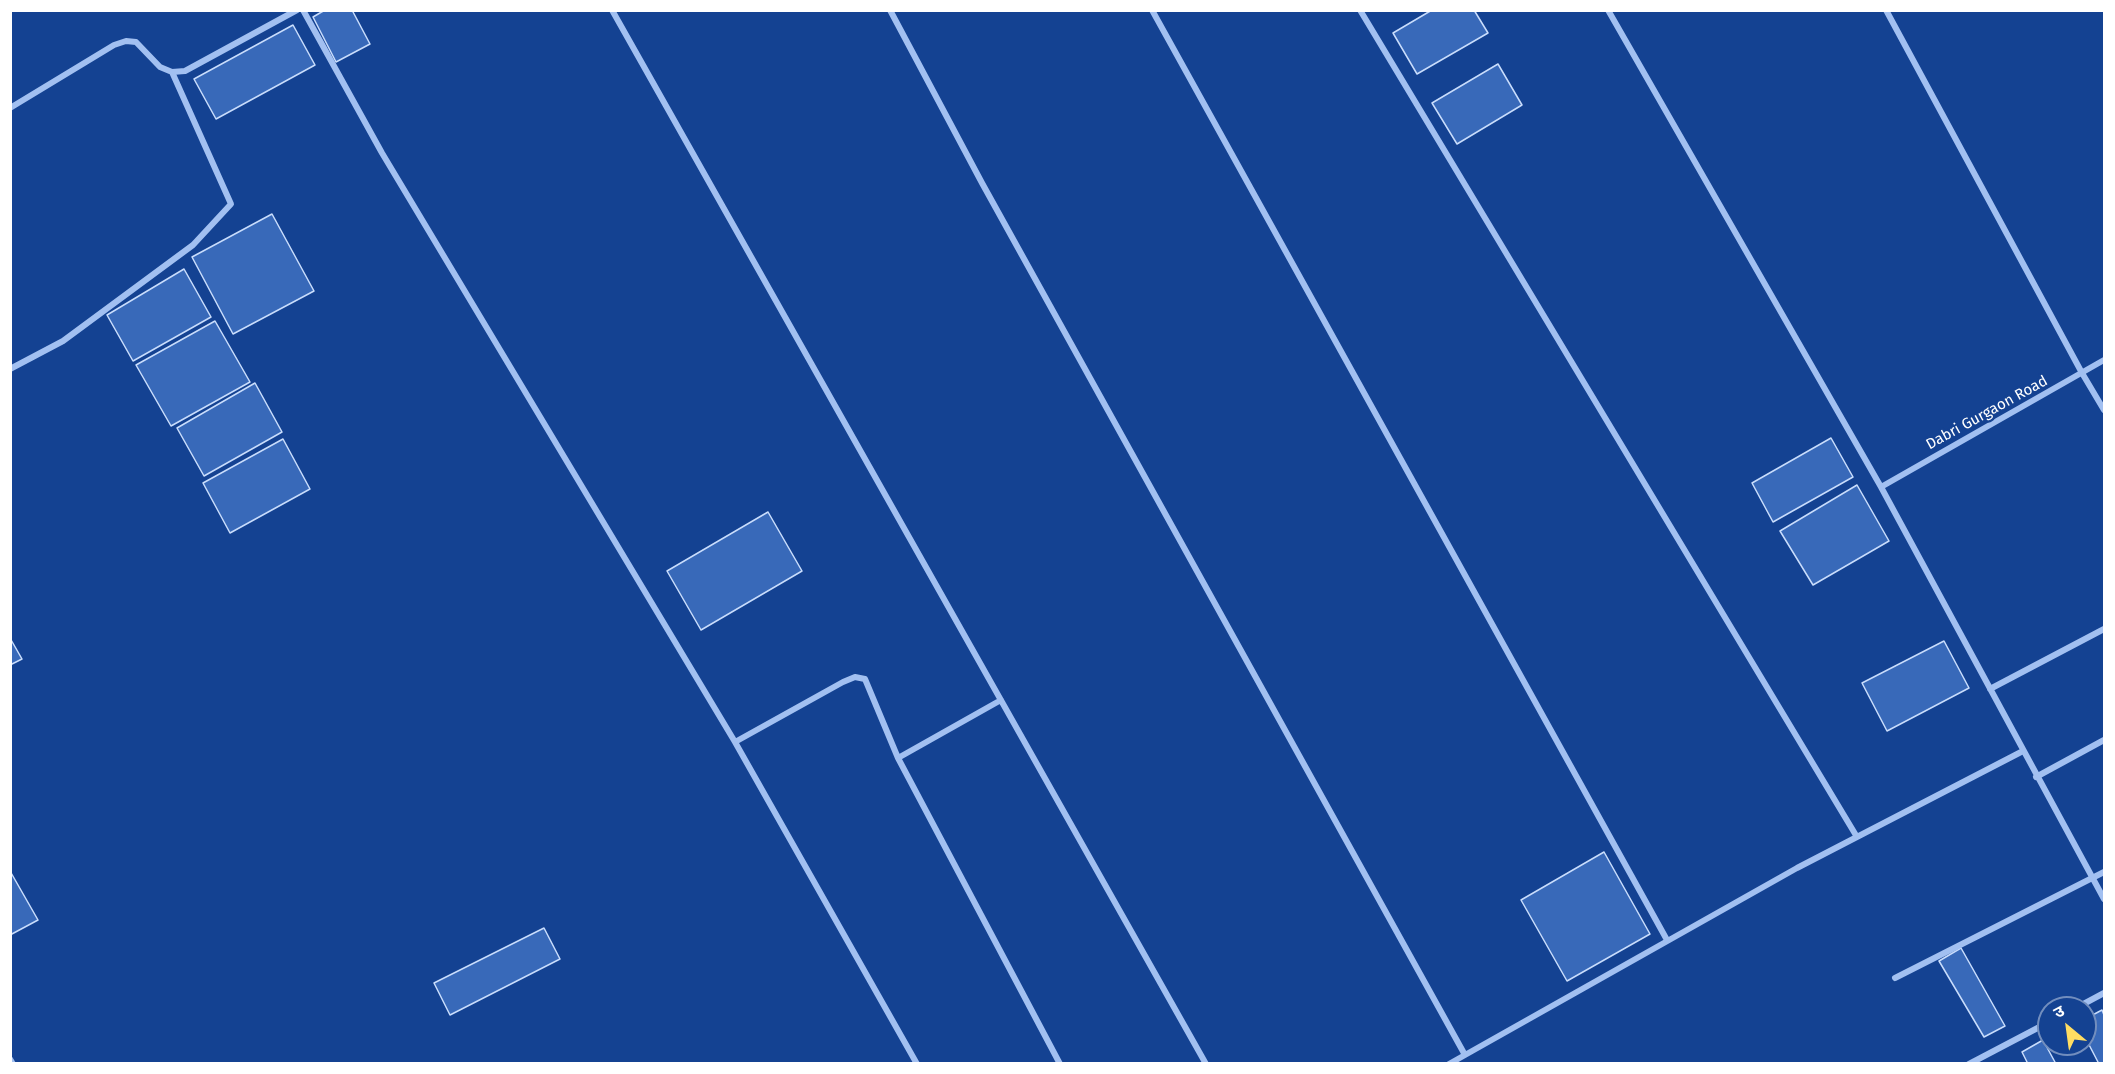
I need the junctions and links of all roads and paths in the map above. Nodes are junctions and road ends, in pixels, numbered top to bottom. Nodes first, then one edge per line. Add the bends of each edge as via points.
1 (297, 10) edge
2 (303, 10) edge
3 (612, 10) edge
4 (890, 10) edge
5 (1152, 10) edge
6 (1360, 10) edge
7 (1608, 10) edge
8 (1886, 10) edge
9 (172, 72) junction
10 (10, 108) edge
11 (2104, 360) edge
12 (10, 369) edge
13 (2082, 373) junction
14 (2104, 410) edge
15 (1881, 487) junction
16 (2104, 629) edge
17 (1990, 689) junction
18 (1001, 700) junction
19 (2104, 740) edge
20 (735, 742) junction
21 (2024, 751) junction
22 (898, 758) junction
23 (2036, 777) junction
24 (1857, 837) junction
25 (2104, 872) edge
26 (2092, 878) junction
27 (2104, 899) edge
28 (1667, 940) junction
29 (1895, 978) dead end
30 (2037, 1028) edge
31 (1465, 1055) junction
32 (10, 1059) edge
33 (13, 1064) edge
34 (917, 1064) edge
35 (1060, 1064) edge
36 (1206, 1064) edge
37 (1449, 1064) edge
38 (1969, 1064) edge

1 - 9 street via 185,71
2 - 20 street via 382,153
3 - 18 street
4 - 31 street
5 - 28 street
6 - 24 street
7 - 15 street
8 - 13 street
9 - 10 street via 160,68 136,42 126,41
9 - 12 street via 231,204 193,245 63,341
11 - 13 street, Dabri Gurgaon Road
13 - 14 street
13 - 15 street, Dabri Gurgaon Road
15 - 17 street
16 - 17 street
17 - 21 street
18 - 22 street
18 - 36 street
19 - 23 street
20 - 22 street via 855,677 865,679
20 - 34 street
21 - 23 street
21 - 24 street
22 - 35 street
23 - 26 street
24 - 28 street
25 - 26 street
26 - 27 street
26 - 29 street
28 - 31 street
30 - 38 street
31 - 37 street
32 - 33 street

